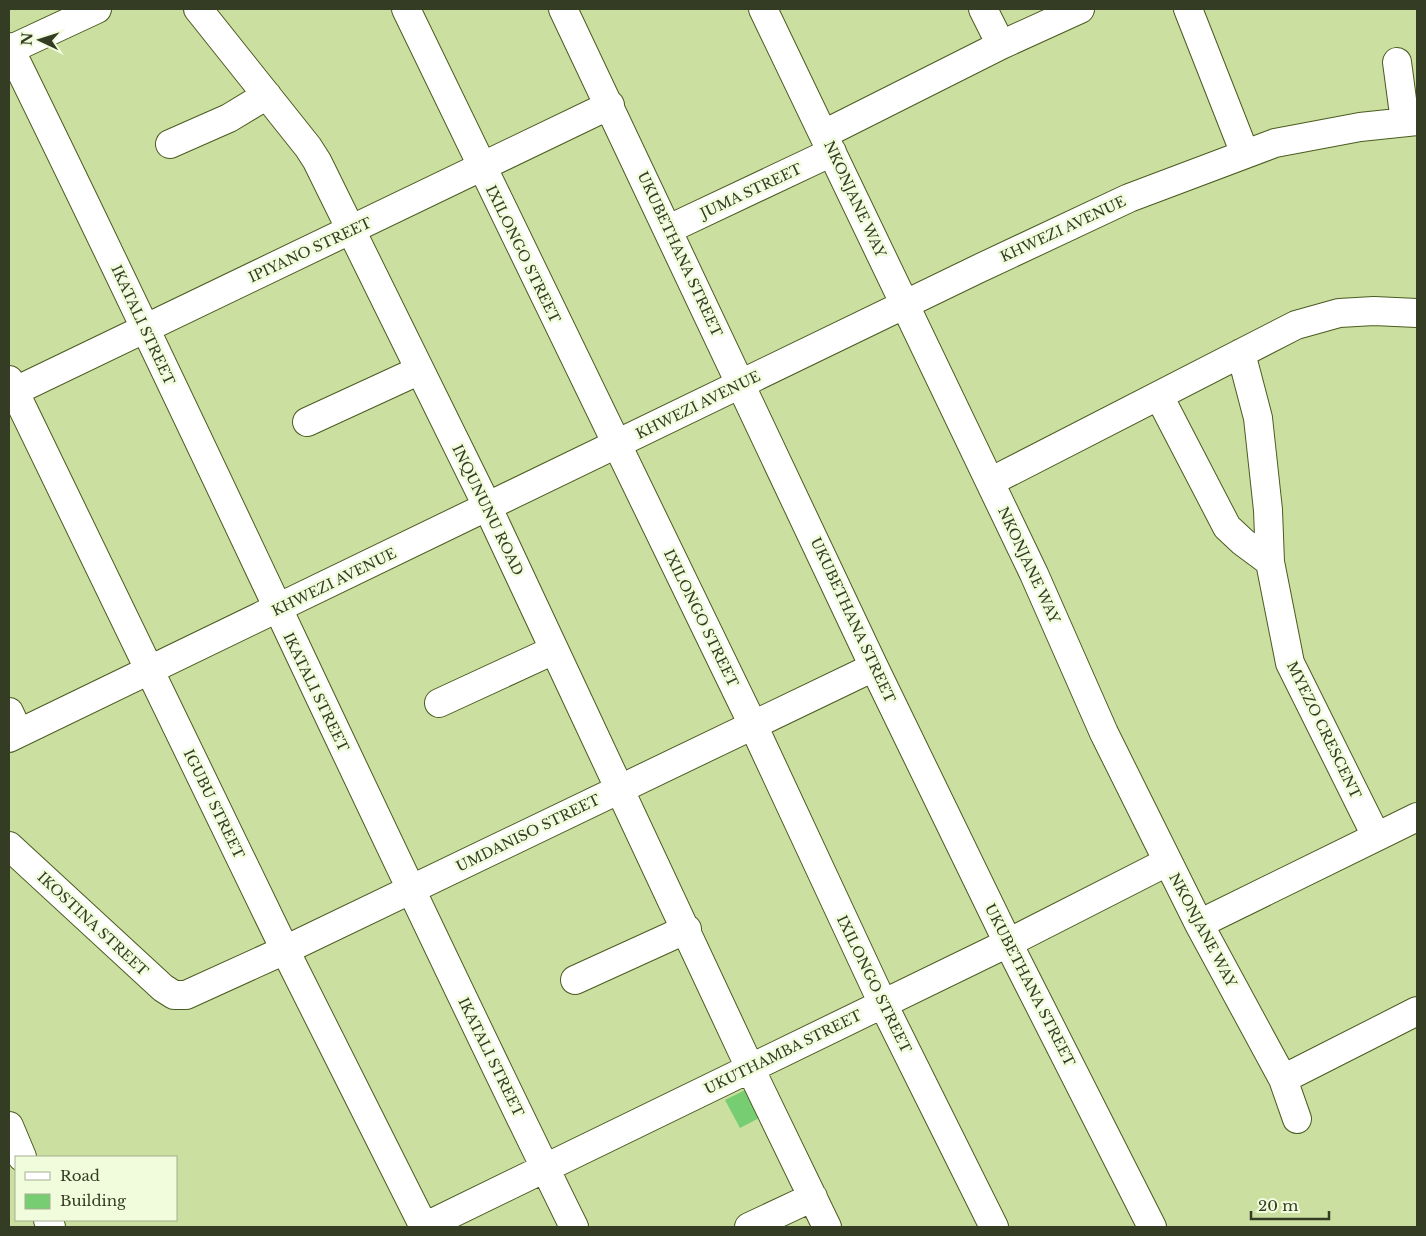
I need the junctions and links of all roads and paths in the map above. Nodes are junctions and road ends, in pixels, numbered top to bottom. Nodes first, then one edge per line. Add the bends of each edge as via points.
1 (96, 9) edge
2 (198, 9) edge
3 (406, 9) edge
4 (563, 9) edge
5 (763, 9) edge
6 (984, 9) edge
7 (1080, 9) edge
8 (1188, 9) edge
9 (1001, 45) junction
10 (9, 49) edge
11 (1396, 62) dead end
12 (266, 95) junction
13 (610, 105) junction
14 (1411, 122) edge
15 (828, 143) junction
16 (170, 144) dead end
17 (1245, 154) junction
18 (482, 167) junction
19 (669, 229) junction
20 (350, 231) junction
21 (905, 305) junction
22 (1417, 313) edge
23 (144, 328) junction
24 (1241, 353) junction
25 (420, 370) junction
26 (742, 385) junction
27 (11, 389) edge
28 (1159, 396) junction
29 (307, 422) dead end
30 (617, 445) junction
31 (990, 482) junction
32 (488, 508) junction
33 (1270, 562) junction
34 (276, 609) junction
35 (554, 650) junction
36 (874, 667) junction
37 (149, 670) junction
38 (439, 703) dead end
39 (753, 725) junction
40 (12, 728) edge
41 (621, 789) junction
42 (1417, 817) edge
43 (1376, 836) junction
44 (9, 846) edge
45 (1167, 862) junction
46 (411, 890) junction
47 (1199, 924) junction
48 (687, 929) junction
49 (1008, 943) junction
50 (285, 950) junction
51 (575, 980) dead end
52 (180, 995) joint
53 (883, 1004) junction
54 (1417, 1011) edge
55 (750, 1068) junction
56 (1283, 1079) junction
57 (1297, 1120) dead end
58 (9, 1126) edge
59 (22, 1156) edge
60 (544, 1168) junction
61 (813, 1197) junction
62 (424, 1227) edge
63 (574, 1227) edge
64 (749, 1227) edge
65 (828, 1227) edge
66 (994, 1227) edge
67 (1152, 1227) edge

1 - 10 street
2 - 12 street, INQUNUNU ROAD
3 - 18 street, IXILONGO STREET
4 - 13 street, UKUBETHANA STREET
5 - 15 street, NKONJANE WAY
6 - 9 street
7 - 9 street, JUMA STREET
8 - 17 street
9 - 15 street, JUMA STREET
10 - 23 street, IKATALI STREET via 92,214
11 - 14 street, KHWEZI AVENUE
12 - 16 street via 229,118
12 - 20 street, INQUNUNU ROAD via 312,154
13 - 18 street, IPIYANO STREET
13 - 19 street, UKUBETHANA STREET
14 - 17 street, KHWEZI AVENUE via 1292,138
15 - 19 street, JUMA STREET
15 - 21 street, NKONJANE WAY
17 - 21 street, KHWEZI AVENUE via 1129,198
18 - 20 street, IPIYANO STREET
18 - 30 street, IXILONGO STREET
19 - 26 street, UKUBETHANA STREET
20 - 23 street, IPIYANO STREET
20 - 25 street, INQUNUNU ROAD
21 - 26 street, KHWEZI AVENUE
21 - 31 street, NKONJANE WAY
22 - 24 street via 1339,313 1296,325
23 - 27 street, IPIYANO STREET
23 - 34 street, IKATALI STREET
24 - 28 street
24 - 33 street, MYEZO CRESCENT via 1258,418
25 - 29 street
25 - 32 street, INQUNUNU ROAD
26 - 30 street, KHWEZI AVENUE
26 - 36 street, UKUBETHANA STREET
27 - 37 street, IGUBU STREET
28 - 31 street
28 - 33 street via 1227,527
30 - 32 street, KHWEZI AVENUE
30 - 39 street, IXILONGO STREET
31 - 45 street, NKONJANE WAY via 1104,733
32 - 34 street, KHWEZI AVENUE
32 - 35 street, INQUNUNU ROAD
33 - 43 street, MYEZO CRESCENT via 1290,663
34 - 37 street, KHWEZI AVENUE
34 - 46 street, IKATALI STREET
35 - 38 street
35 - 41 street, INQUNUNU ROAD
36 - 39 street, UMDANISO STREET
36 - 49 street, UKUBETHANA STREET
37 - 40 street, KHWEZI AVENUE
37 - 50 street, IGUBU STREET
39 - 41 street, UMDANISO STREET
39 - 53 street, IXILONGO STREET
41 - 46 street, UMDANISO STREET
41 - 48 street, INQUNUNU ROAD
42 - 43 street
43 - 47 street
44 - 52 street, IKOSTINA STREET via 163,988
45 - 47 street, NKONJANE WAY
45 - 49 street, UKUTHAMBA STREET
46 - 50 street, UMDANISO STREET
46 - 60 street, IKATALI STREET
47 - 56 street, NKONJANE WAY
48 - 51 street
48 - 55 street, INQUNUNU ROAD
49 - 53 street, UKUTHAMBA STREET
49 - 67 street, UKUBETHANA STREET
50 - 52 street, UMDANISO STREET via 190,994
50 - 62 street, IGUBU STREET
53 - 55 street, UKUTHAMBA STREET
53 - 66 street, IXILONGO STREET
54 - 56 street
55 - 60 street, UKUTHAMBA STREET
55 - 61 street, INQUNUNU ROAD
56 - 57 street, NKONJANE WAY
58 - 59 street
60 - 62 street, UKUTHAMBA STREET
60 - 63 street, IKATALI STREET
61 - 64 street
61 - 65 street, INQUNUNU ROAD

